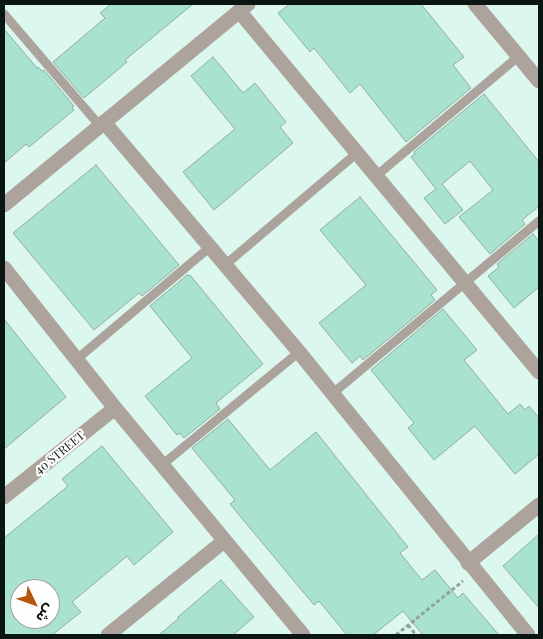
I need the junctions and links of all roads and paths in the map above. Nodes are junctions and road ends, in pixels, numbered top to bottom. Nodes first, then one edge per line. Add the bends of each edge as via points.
1 (475, 4) edge
2 (244, 8) edge
3 (4, 14) edge
4 (519, 56) junction
5 (539, 81) edge
6 (102, 124) junction
7 (357, 153) junction
8 (376, 176) junction
9 (4, 205) edge
10 (539, 221) edge
11 (210, 248) junction
12 (225, 265) junction
13 (4, 268) edge
14 (465, 283) junction
15 (298, 352) junction
16 (77, 359) junction
17 (539, 372) edge
18 (332, 394) junction
19 (115, 408) junction
20 (162, 465) junction
21 (4, 498) edge
22 (539, 505) edge
23 (224, 541) junction
24 (472, 567) junction
25 (408, 625) junction
26 (108, 635) edge
27 (303, 635) edge
28 (396, 635) edge
29 (416, 635) edge
30 (528, 635) edge

1 - 4 street
2 - 6 street
2 - 7 street
3 - 6 lane
4 - 5 street
4 - 8 lane
6 - 9 street
6 - 11 street
7 - 8 street
7 - 12 lane
8 - 14 street
10 - 14 lane
11 - 12 street
11 - 16 lane
12 - 15 street
13 - 16 street
14 - 17 street
14 - 18 lane
15 - 18 street
15 - 20 lane
16 - 19 street
18 - 24 street
19 - 20 street
19 - 21 street, 40 STREET
20 - 23 street
22 - 24 street
23 - 26 street
23 - 27 street
24 - 25 path
24 - 30 street
25 - 28 path
25 - 29 path

